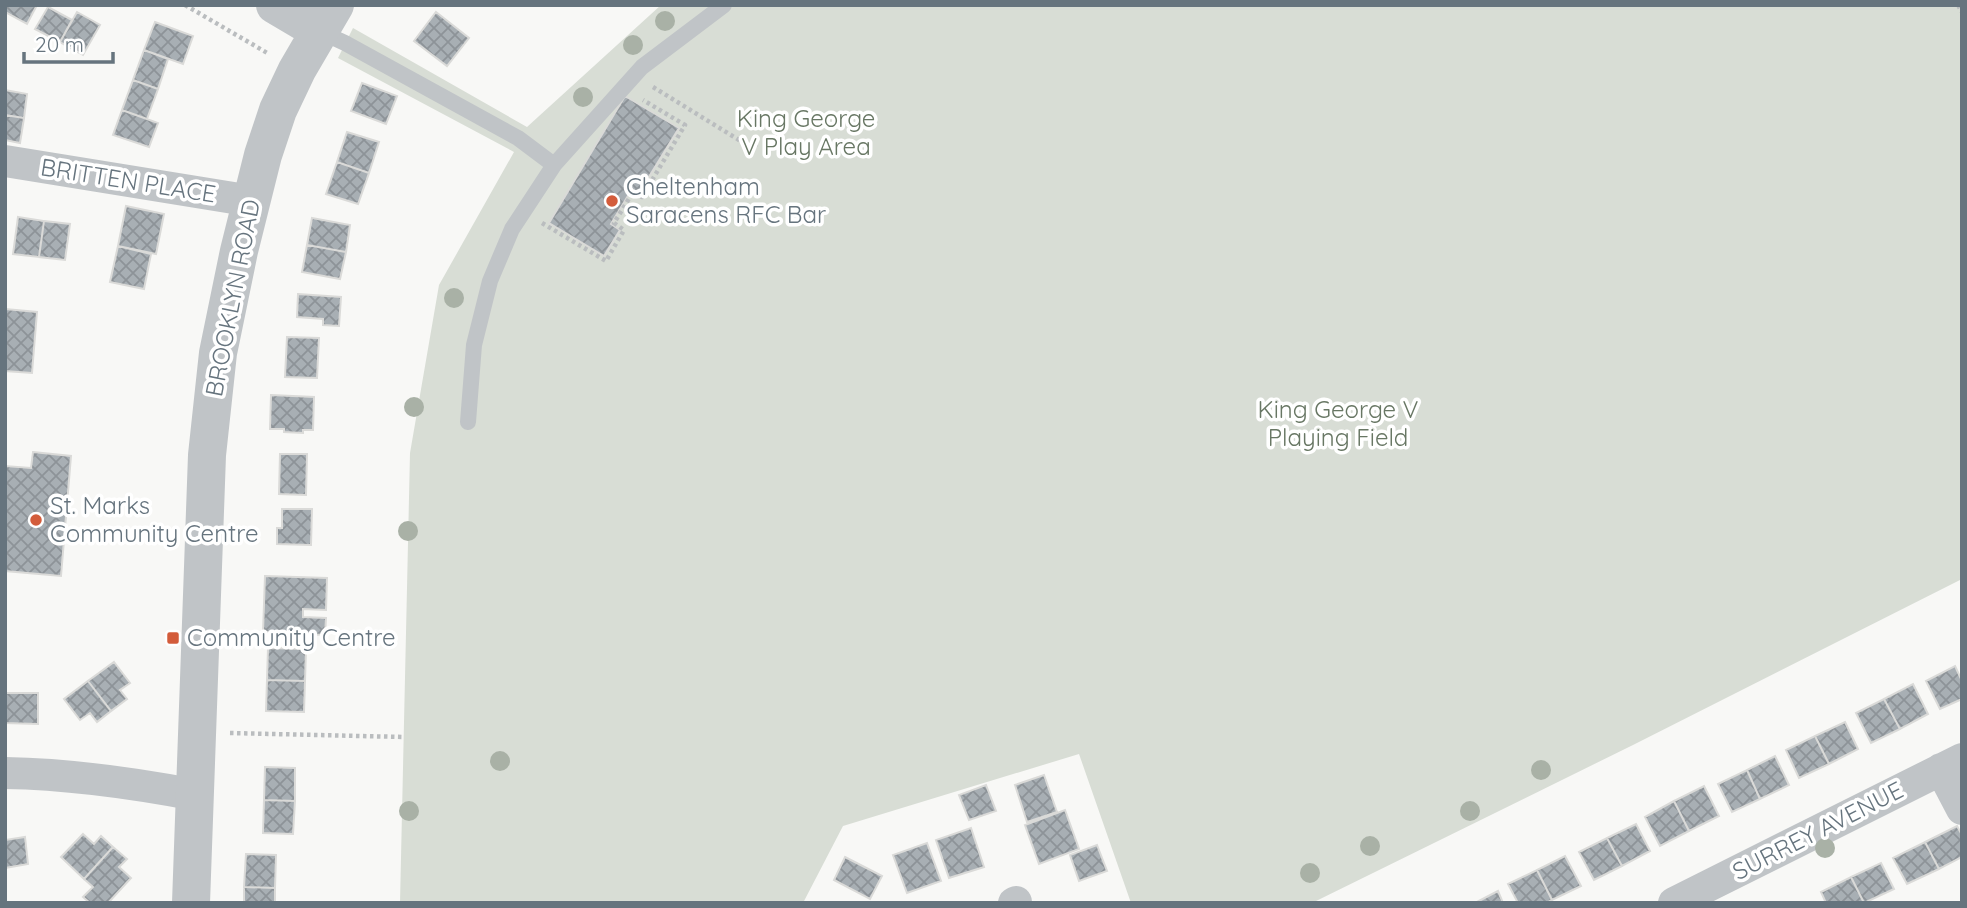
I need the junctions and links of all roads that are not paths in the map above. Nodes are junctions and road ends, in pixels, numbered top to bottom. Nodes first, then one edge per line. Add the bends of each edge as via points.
1 (275, 5) edge
2 (724, 5) edge
3 (327, 18) edge
4 (5, 162) edge
5 (554, 165) junction
6 (252, 201) junction
7 (468, 422) dead end
8 (1952, 764) edge
9 (5, 773) edge
10 (196, 795) junction
11 (1962, 809) edge
12 (191, 903) edge
13 (1674, 903) edge

1 - 3 street
2 - 5 lane via 642,67
3 - 5 lane via 345,43 518,138
3 - 6 street, BROOKLYN ROAD via 278,110
4 - 6 street, BRITTEN PLACE
5 - 7 lane via 512,229 489,281 474,345
6 - 10 street, BROOKLYN ROAD via 228,301 207,455
8 - 11 street
8 - 13 street, SURREY AVENUE
9 - 10 street via 80,777
10 - 12 street, BROOKLYN ROAD

